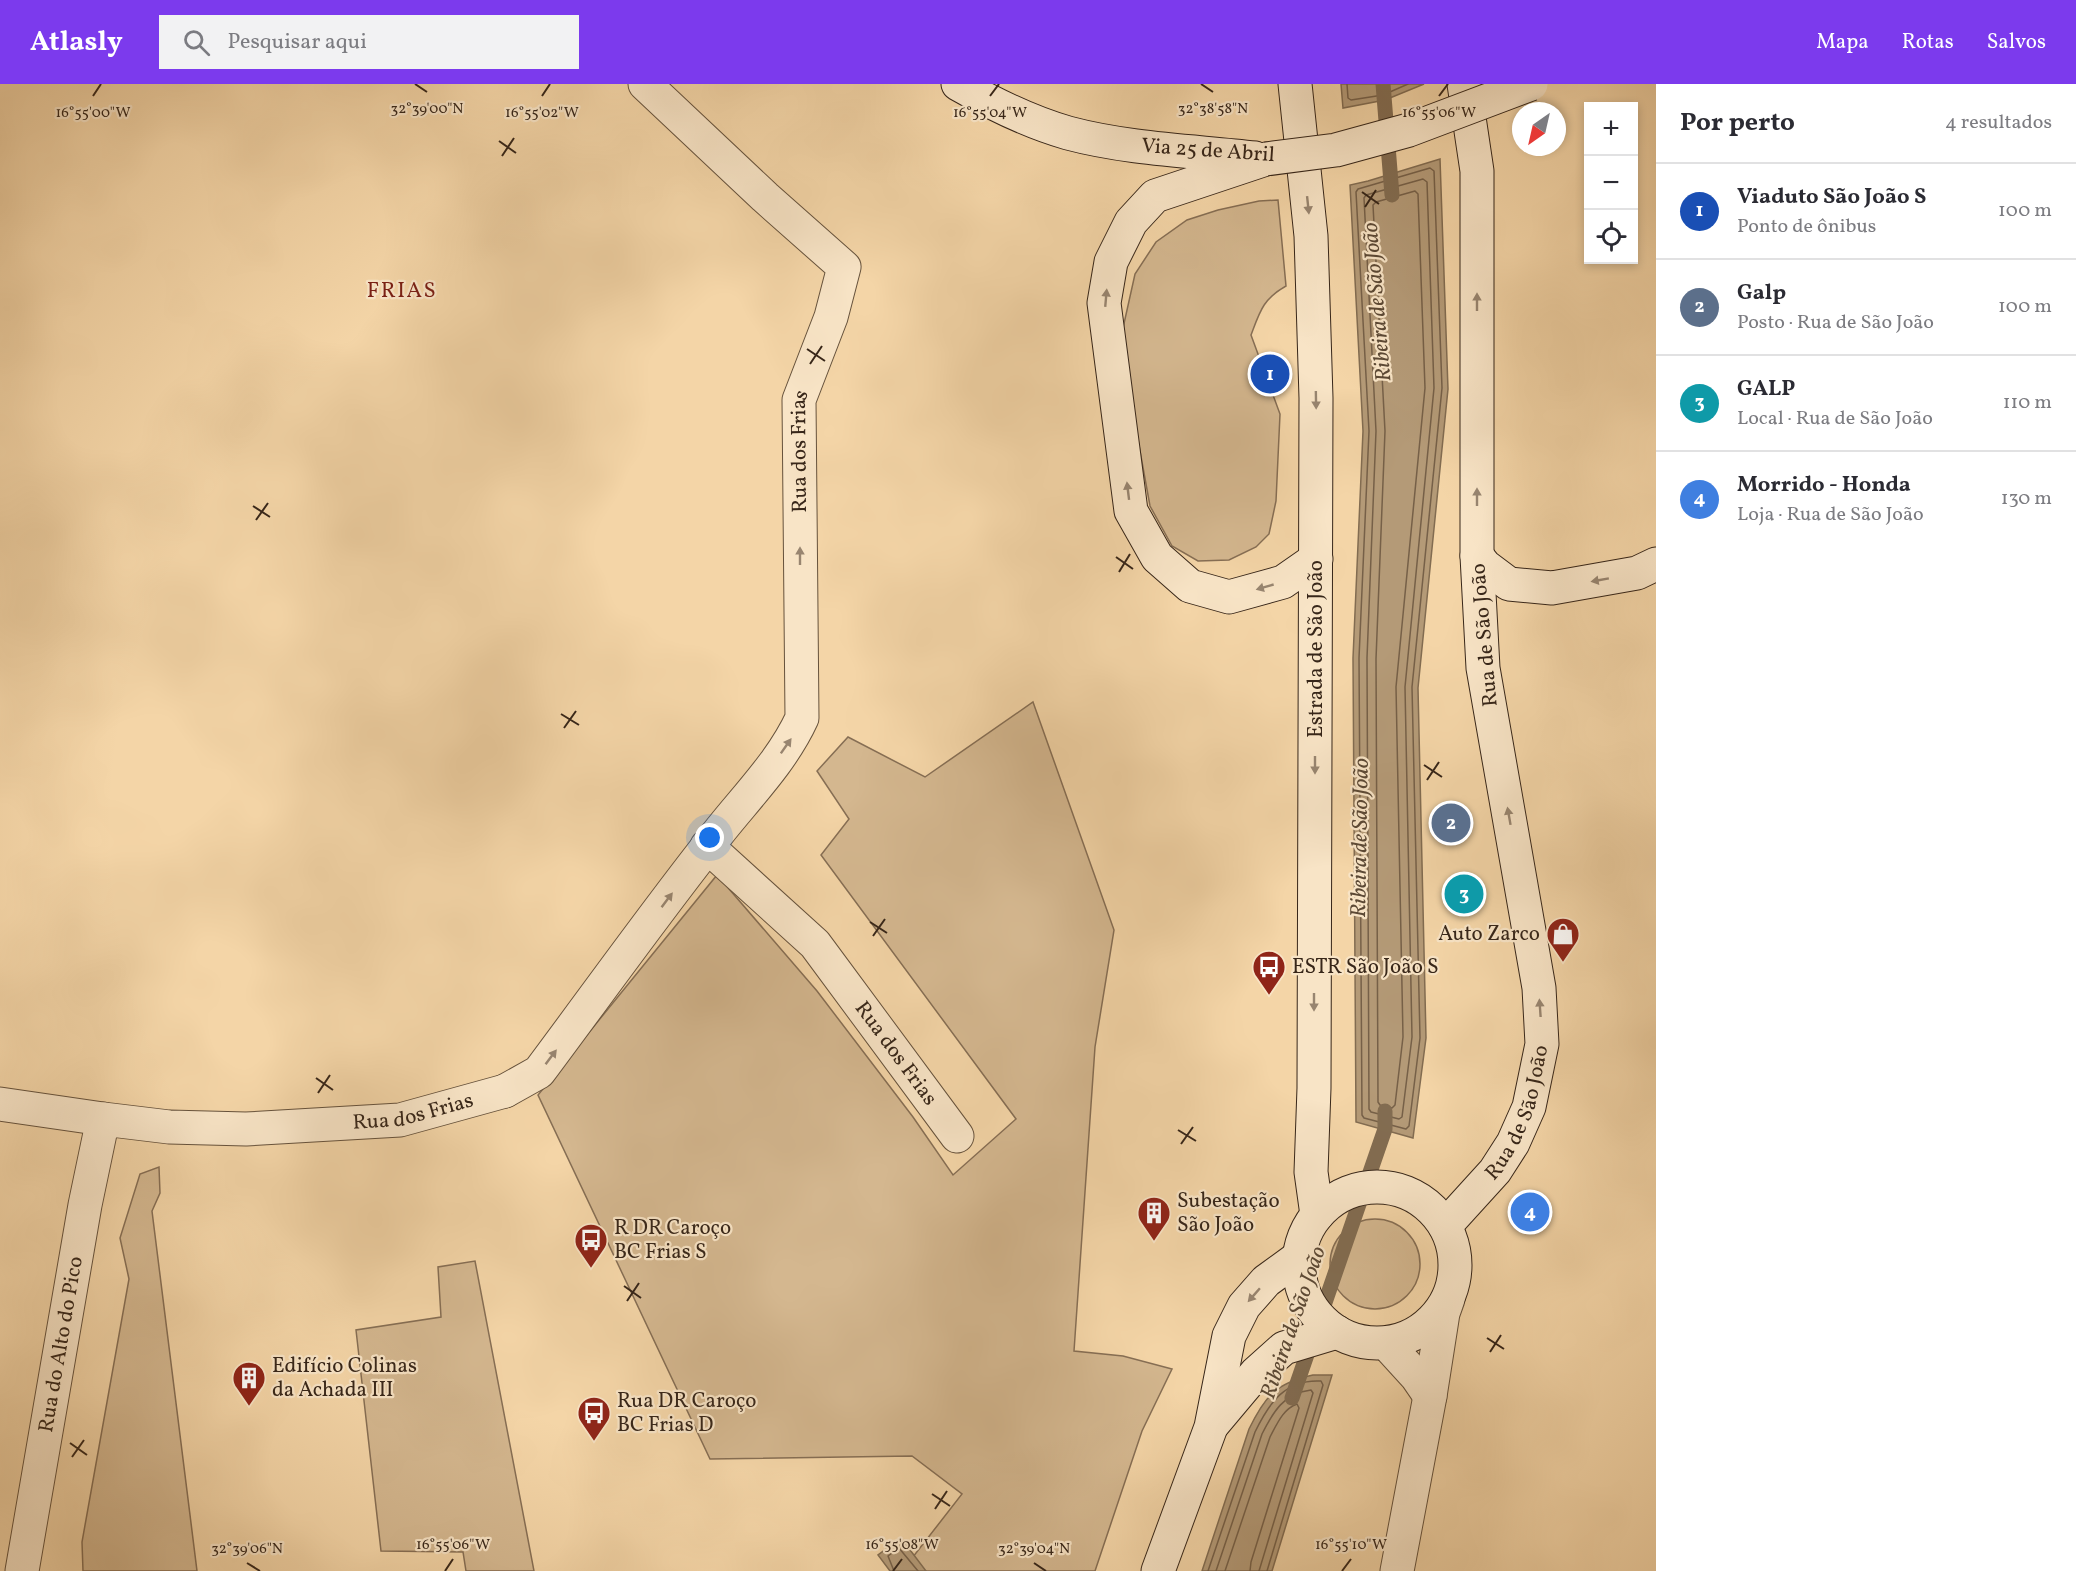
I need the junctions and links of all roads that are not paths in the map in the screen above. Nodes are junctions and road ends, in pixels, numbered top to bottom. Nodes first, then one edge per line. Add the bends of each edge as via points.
1 (645, 84) edge
2 (958, 84) edge
3 (1295, 84) edge
4 (1464, 84) edge
5 (1531, 84) edge
6 (1266, 159) junction
7 (1478, 556) junction
8 (1316, 559) junction
9 (1656, 564) edge
10 (707, 846) junction
11 (1, 1104) edge
12 (103, 1119) junction
13 (957, 1136) dead end
14 (1317, 1215) junction
15 (1445, 1226) junction
16 (1299, 1257) junction
17 (1448, 1299) junction
18 (1343, 1335) junction
19 (1386, 1343) junction
20 (1430, 1396) junction
21 (1211, 1427) junction
22 (22, 1571) edge
23 (1158, 1571) edge
24 (1396, 1571) edge

10 -> 1 main road, Rua dos Frias via 783,752 802,718 799,400 831,317 844,267
2 - 6 main road, Via 25 de Abril via 1011,113 1067,133
3 -> 8 main road, Estrada de São João via 1311,236
7 -> 4 main road, Rua de São João via 1477,171
5 - 6 main road, Via 25 de Abril, bridge via 1409,130 1336,150
8 -> 6 main road via 1283,582 1229,597 1190,586 1157,557 1131,511 1104,303 1111,262 1131,222 1155,196
9 -> 7 main road via 1637,573 1552,588 1509,584
15 -> 7 main road, Rua de São João via 1495,1171 1513,1143 1529,1107 1542,1044 1539,988 1483,668
8 -> 14 main road, Estrada de São João via 1311,1172
12 -> 10 main road, Rua dos Frias via 169,1127 246,1129 400,1120 505,1091 539,1072
10 - 13 main road, Rua dos Frias via 815,944
11 - 12 main road, Rua dos Frias
12 - 22 main road, Rua do Alto do Pico
14 - 15 main road via 1337,1198 1374,1187 1400,1190 1426,1203
14 - 16 main road via 1307,1230
15 - 17 main road via 1456,1262
16 - 18 main road via 1300,1281 1309,1304 1326,1324
16 -> 21 main road via 1266,1281 1244,1306 1229,1336
17 - 19 main road via 1422,1329
17 - 20 main road
18 - 19 main road
18 - 21 main road via 1284,1348 1256,1373
19 - 20 main road
20 - 24 main road
21 - 23 main road

